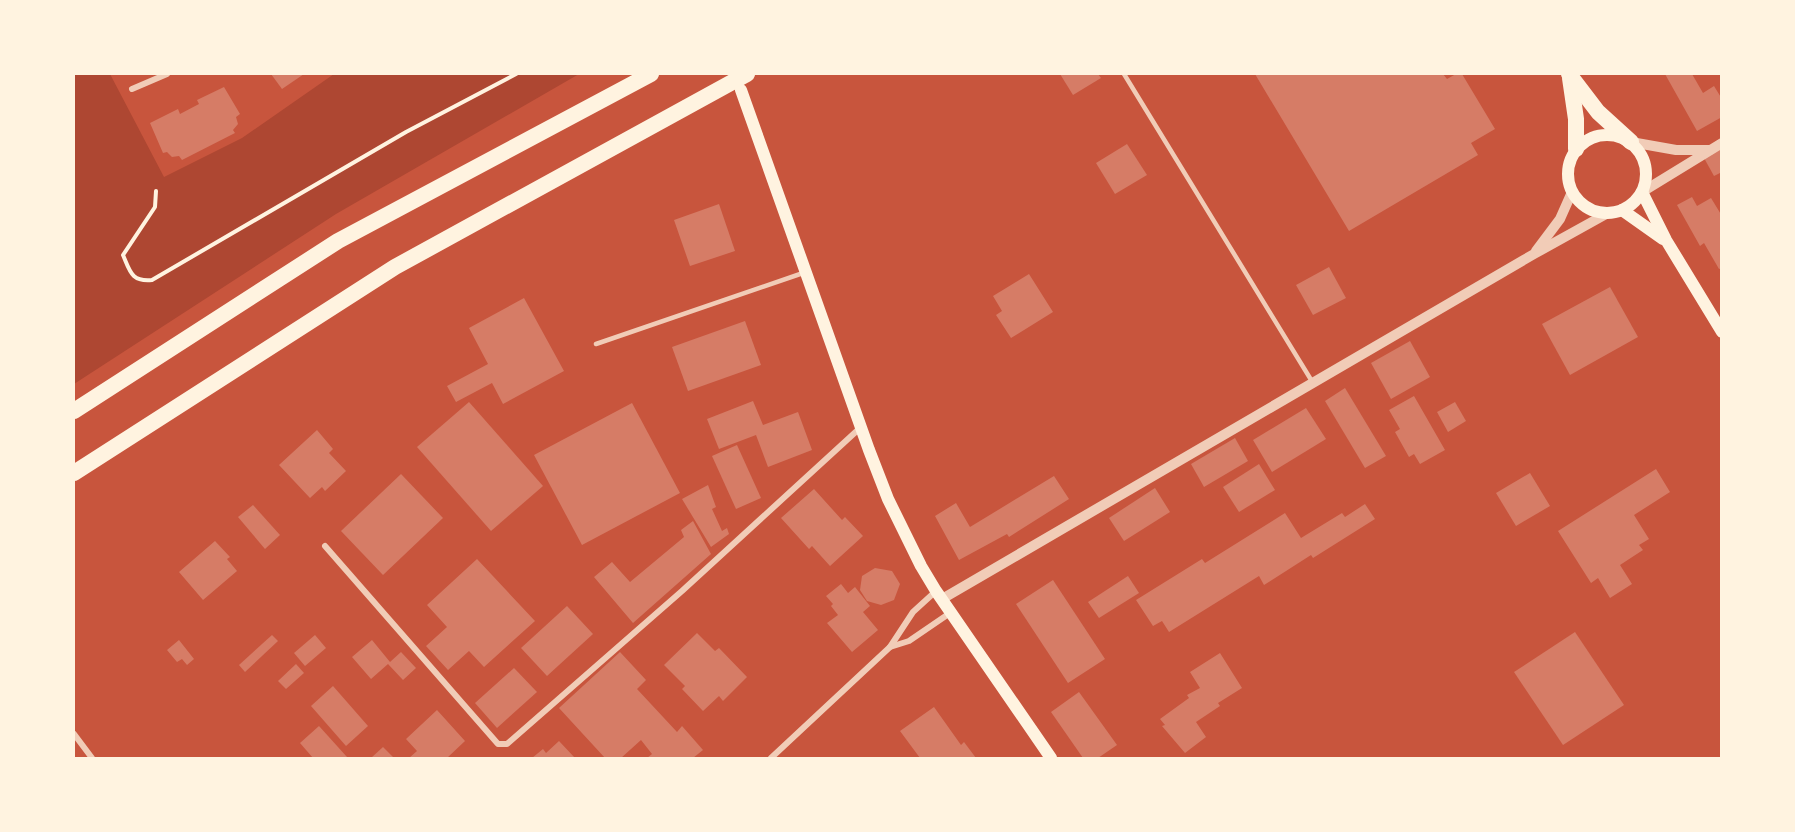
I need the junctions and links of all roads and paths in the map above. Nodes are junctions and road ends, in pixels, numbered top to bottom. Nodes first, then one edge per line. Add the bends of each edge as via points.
1 (167, 74) edge
2 (516, 74) edge
3 (651, 74) edge
4 (747, 74) edge
5 (1124, 74) edge
6 (1570, 74) edge
7 (132, 89) dead end
8 (741, 90) dead end
9 (1631, 142) junction
10 (1722, 143) edge
11 (1576, 149) junction
12 (1710, 150) junction
13 (156, 191) dead end
14 (1572, 192) junction
15 (1642, 192) junction
16 (1622, 210) junction
17 (1608, 213) junction
18 (1666, 240) junction
19 (1534, 254) junction
20 (806, 272) junction
21 (1722, 332) edge
22 (596, 345) dead end
23 (1313, 383) junction
24 (74, 411) edge
25 (861, 427) junction
26 (74, 473) edge
27 (325, 546) dead end
28 (939, 595) junction
29 (950, 613) junction
30 (890, 647) junction
31 (74, 734) edge
32 (92, 759) edge
33 (771, 759) edge
34 (1051, 759) edge

1 - 7 street
2 - 13 path via 406,132 152,280 142,281 132,274 123,255 155,207
3 - 24 highway via 338,241
4 - 26 highway via 395,267
5 - 23 lane
6 - 9 highway via 1598,112
6 - 11 highway
8 - 20 main road
9 - 11 main road via 1602,134 1592,136
9 - 12 street via 1676,150
9 - 15 main road via 1644,160 1646,182
10 - 12 street
11 - 14 main road via 1568,170
12 - 15 street
14 - 17 main road via 1587,208
14 - 19 street via 1560,219
15 - 16 main road
15 - 18 main road
16 - 17 main road
16 - 18 main road
17 - 19 street
18 - 21 main road
19 - 23 street
20 - 22 lane
20 - 25 main road
23 - 28 street
25 - 27 street via 507,744 498,744
25 - 28 main road via 888,499
28 - 29 main road
28 - 30 street via 913,612
29 - 30 street via 909,641
29 - 34 main road
30 - 33 street
31 - 32 street

